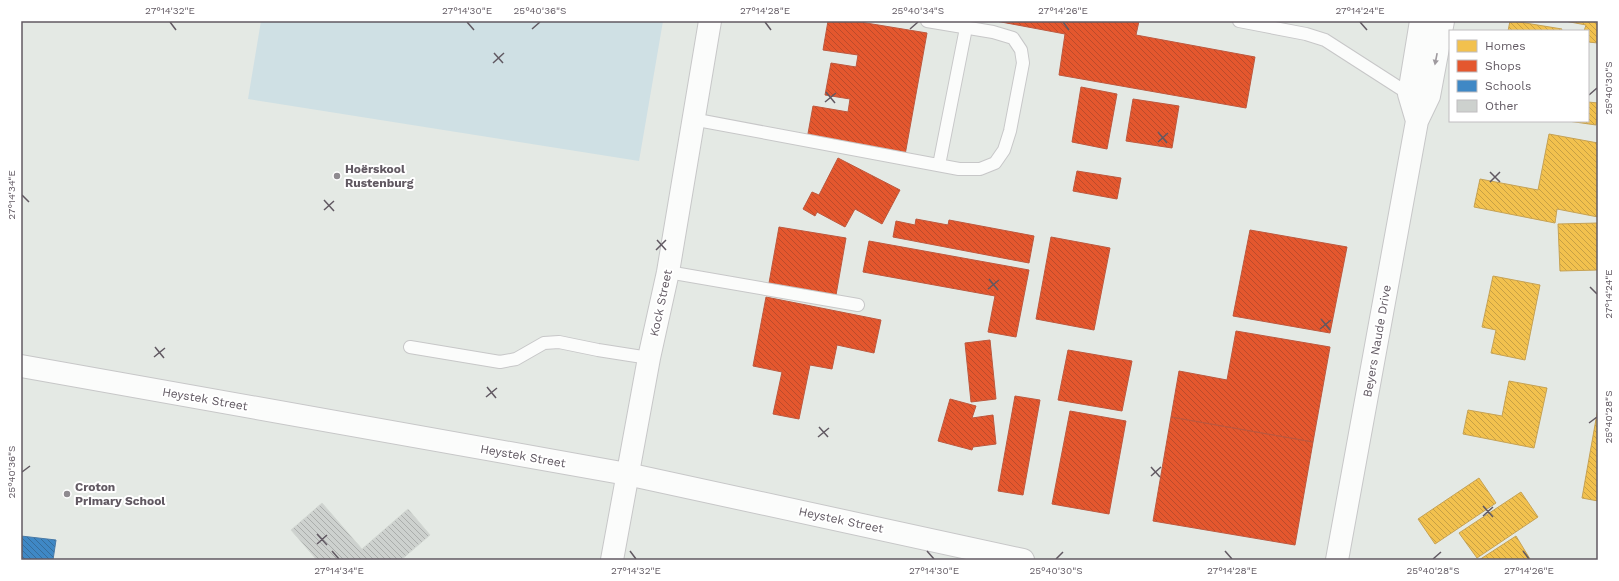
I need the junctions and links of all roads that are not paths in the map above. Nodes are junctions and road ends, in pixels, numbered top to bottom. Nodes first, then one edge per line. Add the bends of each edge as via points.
1 (710, 21) edge
2 (926, 21) edge
3 (1239, 21) edge
4 (1421, 21) edge
5 (1443, 21) edge
6 (966, 28) junction
7 (1409, 94) junction
8 (692, 119) junction
9 (1417, 121) junction
10 (939, 165) junction
11 (668, 272) junction
12 (858, 305) dead end
13 (410, 347) dead end
14 (649, 358) junction
15 (21, 366) edge
16 (627, 474) junction
17 (961, 553) edge
18 (612, 560) edge
19 (1023, 560) edge
20 (1337, 560) edge

1 - 8 street, Kock Street
2 - 6 lane
3 - 7 lane via 1325,40
4 - 7 street, Beyers Naude Drive
5 -> 9 street, Beyers Naude Drive via 1429,96
6 - 10 lane
6 - 10 lane via 1013,38 1021,50 1023,63 1010,131 1004,150 995,162 980,169 959,169
7 - 9 street, Beyers Naude Drive
8 - 10 lane
8 - 11 street, Kock Street
9 - 20 street, Beyers Naude Drive
11 - 12 lane
11 - 14 street, Kock Street
13 - 14 lane via 500,362 516,359 544,343 559,342
14 - 16 street, Kock Street
15 - 16 street, Heystek Street
16 - 17 street, Heystek Street
16 - 18 street, Kock Street
17 - 19 street, Heystek Street

